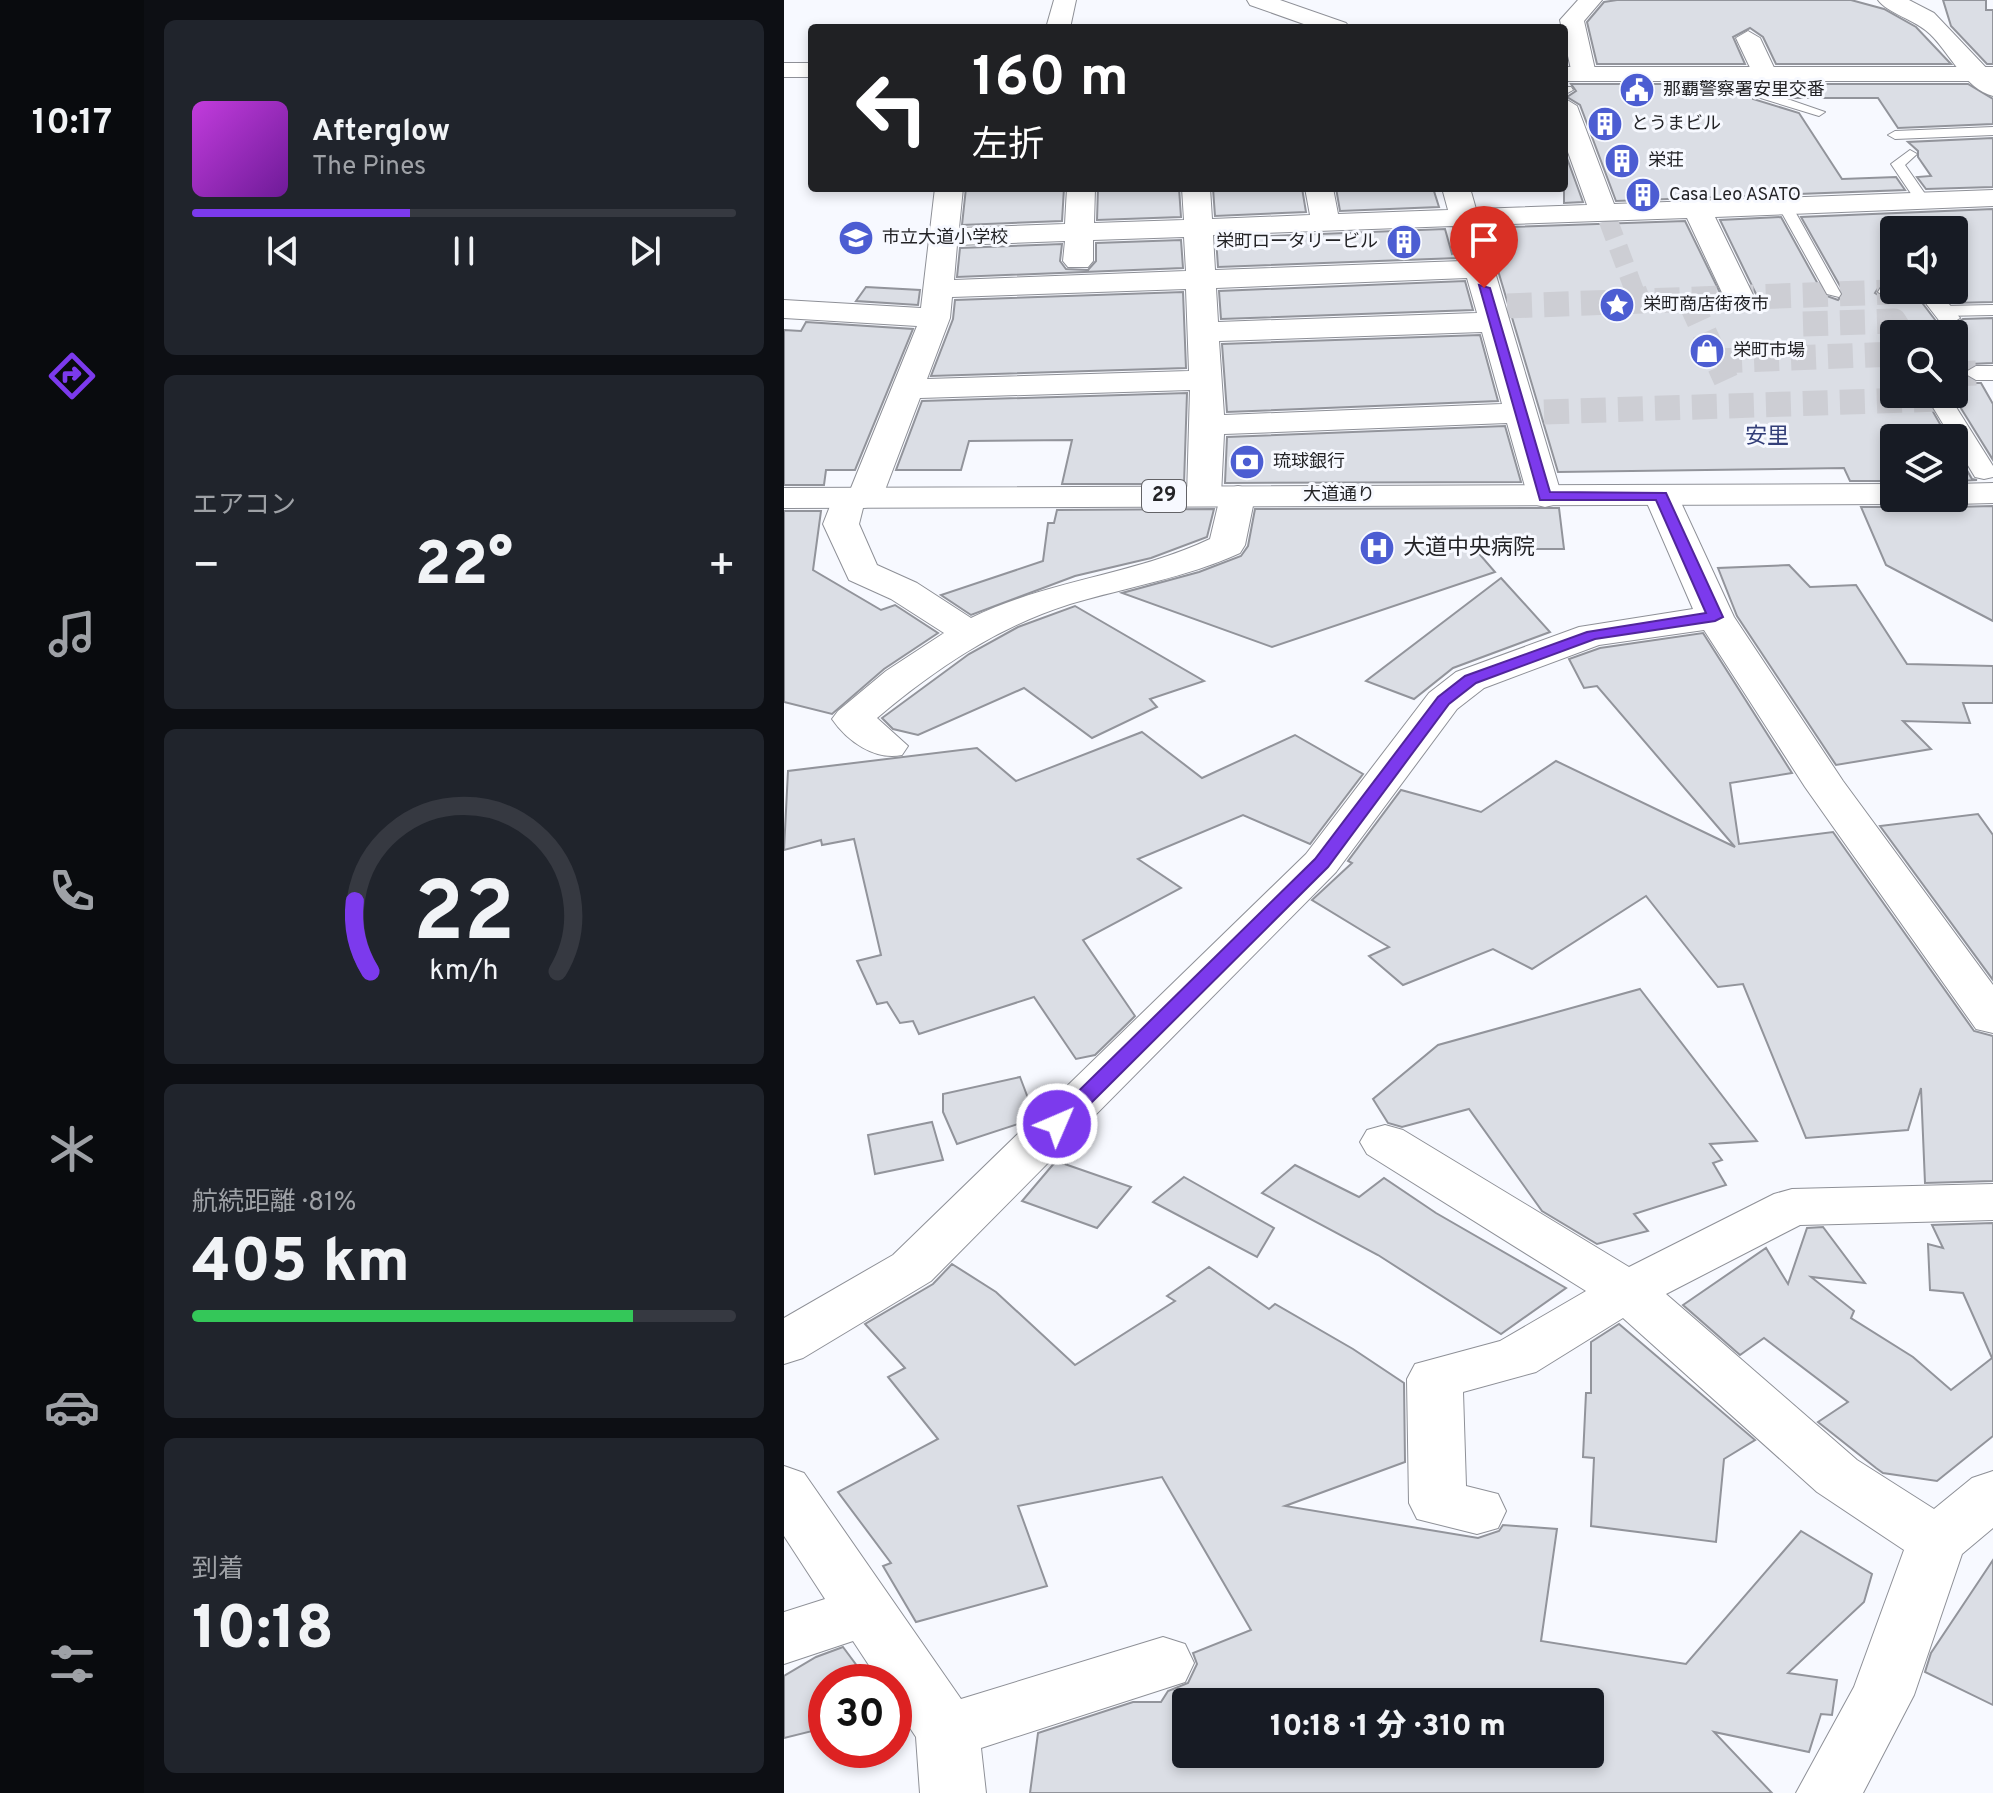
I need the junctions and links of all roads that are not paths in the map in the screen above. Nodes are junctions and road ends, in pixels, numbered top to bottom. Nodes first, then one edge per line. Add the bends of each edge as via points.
1 (1065, 0) edge
2 (1258, 0) edge
3 (1591, 0) edge
4 (1889, 0) edge
5 (1059, 24) edge
6 (1327, 24) edge
7 (1748, 38) dead end
8 (784, 70) edge
9 (808, 70) edge
10 (1760, 74) junction
11 (1988, 79) edge
12 (1569, 87) edge
13 (1819, 112) dead end
14 (1993, 131) edge
15 (1895, 135) dead end
16 (1571, 143) edge
17 (1910, 154) dead end
18 (948, 192) edge
19 (1081, 192) edge
20 (1196, 192) edge
21 (1320, 192) edge
22 (1457, 192) edge
23 (1993, 198) edge
24 (1923, 201) junction
25 (1785, 206) junction
26 (1697, 209) junction
27 (1606, 216) junction
28 (1464, 220) junction
29 (1326, 224) junction
30 (1197, 228) junction
31 (1079, 232) junction
32 (942, 237) junction
33 (1479, 269) junction
34 (1200, 279) junction
35 (1077, 283) junction
36 (1834, 294) dead end
37 (1739, 297) tunnel mouth
38 (938, 304) junction
39 (1937, 304) edge
40 (784, 309) edge
41 (1993, 310) edge
42 (1496, 312) junction
43 (1945, 315) joint
44 (1202, 332) junction
45 (1205, 380) junction
46 (909, 389) junction
47 (1945, 408) edge
48 (1532, 412) junction
49 (1208, 425) junction
50 (1988, 483) edge
51 (1968, 489) edge
52 (1880, 494) edge
53 (1221, 496) junction
54 (1661, 496) junction
55 (1545, 497) junction
56 (784, 498) edge
57 (856, 498) junction
58 (1715, 617) junction
59 (968, 632) junction
60 (888, 746) dead end
61 (1993, 1018) edge
62 (1385, 1142) dead end
63 (1993, 1202) edge
64 (1627, 1291) junction
65 (784, 1344) edge
66 (784, 1489) edge
67 (1993, 1494) edge
68 (1477, 1511) dead end
69 (1937, 1541) junction
70 (864, 1612) junction
71 (784, 1638) edge
72 (1163, 1663) dead end
73 (947, 1731) junction
74 (953, 1793) edge
75 (1829, 1793) edge

1 - 5 street
2 - 6 street
3 - 12 street via 1572,20 1582,49
4 - 11 street via 1938,25
7 - 10 street
8 - 9 street
10 - 11 street
10 - 12 street
10 - 13 lane via 1758,93
12 - 16 street
14 - 15 lane
16 - 27 street
17 - 24 lane via 1898,164
18 - 32 street
19 - 31 street
20 - 30 street
21 - 29 street
22 - 28 street
23 - 24 street
24 - 25 street
25 - 26 street
25 - 36 lane
26 - 27 street
26 - 37 street
27 - 28 street
28 - 29 street
28 - 33 street
29 - 30 street
30 - 31 street
30 - 34 street
31 - 32 street
31 - 35 street
32 - 38 street
33 - 34 street
33 - 42 street
34 - 35 street
34 - 44 street
35 - 38 street
38 - 40 street
38 - 46 street
39 - 43 street
41 - 43 lane
42 - 44 street
42 - 48 street
44 - 45 street
45 - 46 street
45 - 49 street
46 - 57 street
47 - 50 street
48 - 49 street
48 - 55 street
49 - 53 street
50 - 51 street
52 - 54 street, 大道通り / 29
53 - 55 street, 大道通り / 29
53 - 57 street, 大道通り / 29
53 - 59 street via 1227,545 1199,559 1055,597
54 - 55 street, 大道通り / 29
54 - 58 street
56 - 57 street, 大道通り / 29
57 - 59 street via 841,524 862,572 904,591
58 - 61 street via 1826,787
58 - 65 street via 1592,635 1470,680 1443,701 1321,863 912,1268
59 - 60 street via 912,667 852,719
62 - 64 street
63 - 64 street via 1792,1207
64 - 68 street via 1517,1357 1435,1379 1438,1503
64 - 69 street via 1837,1476
66 - 70 street
67 - 69 street
69 - 75 street via 1883,1695
70 - 71 street
70 - 73 street
72 - 73 street
73 - 74 street

